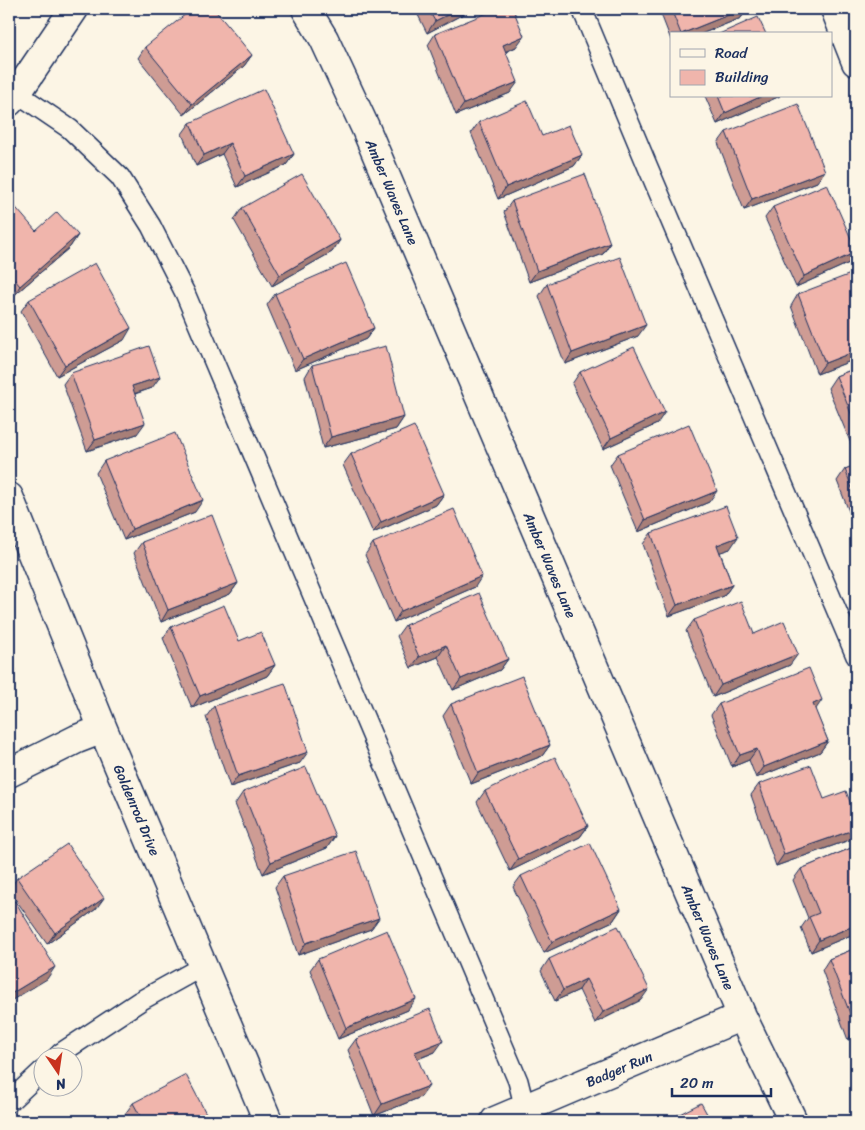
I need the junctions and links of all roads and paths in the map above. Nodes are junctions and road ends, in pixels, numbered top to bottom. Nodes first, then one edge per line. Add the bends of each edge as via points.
1 (74, 9) edge
2 (306, 9) edge
3 (582, 9) edge
4 (835, 9) edge
5 (856, 62) edge
6 (13, 98) edge
7 (9, 498) edge
8 (856, 656) edge
9 (103, 729) junction
10 (9, 773) edge
11 (203, 966) junction
12 (742, 1016) junction
13 (69, 1048) edge
14 (32, 1080) edge
15 (9, 1102) edge
16 (528, 1115) edge
17 (268, 1121) edge
18 (496, 1121) edge
19 (793, 1121) edge

1 - 6 street
2 - 12 street, Amber Waves Lane via 324,39 365,127
3 - 8 lane
4 - 5 street
6 - 16 lane via 70,129 120,177 151,226 180,284 518,1080
7 - 9 street, Goldenrod Drive
9 - 10 street
9 - 11 street, Goldenrod Drive
11 - 13 lane via 140,1001
11 - 17 street, Goldenrod Drive
12 - 16 street, Badger Run
12 - 19 street, Amber Waves Lane
14 - 15 lane
16 - 18 street, Badger Run

